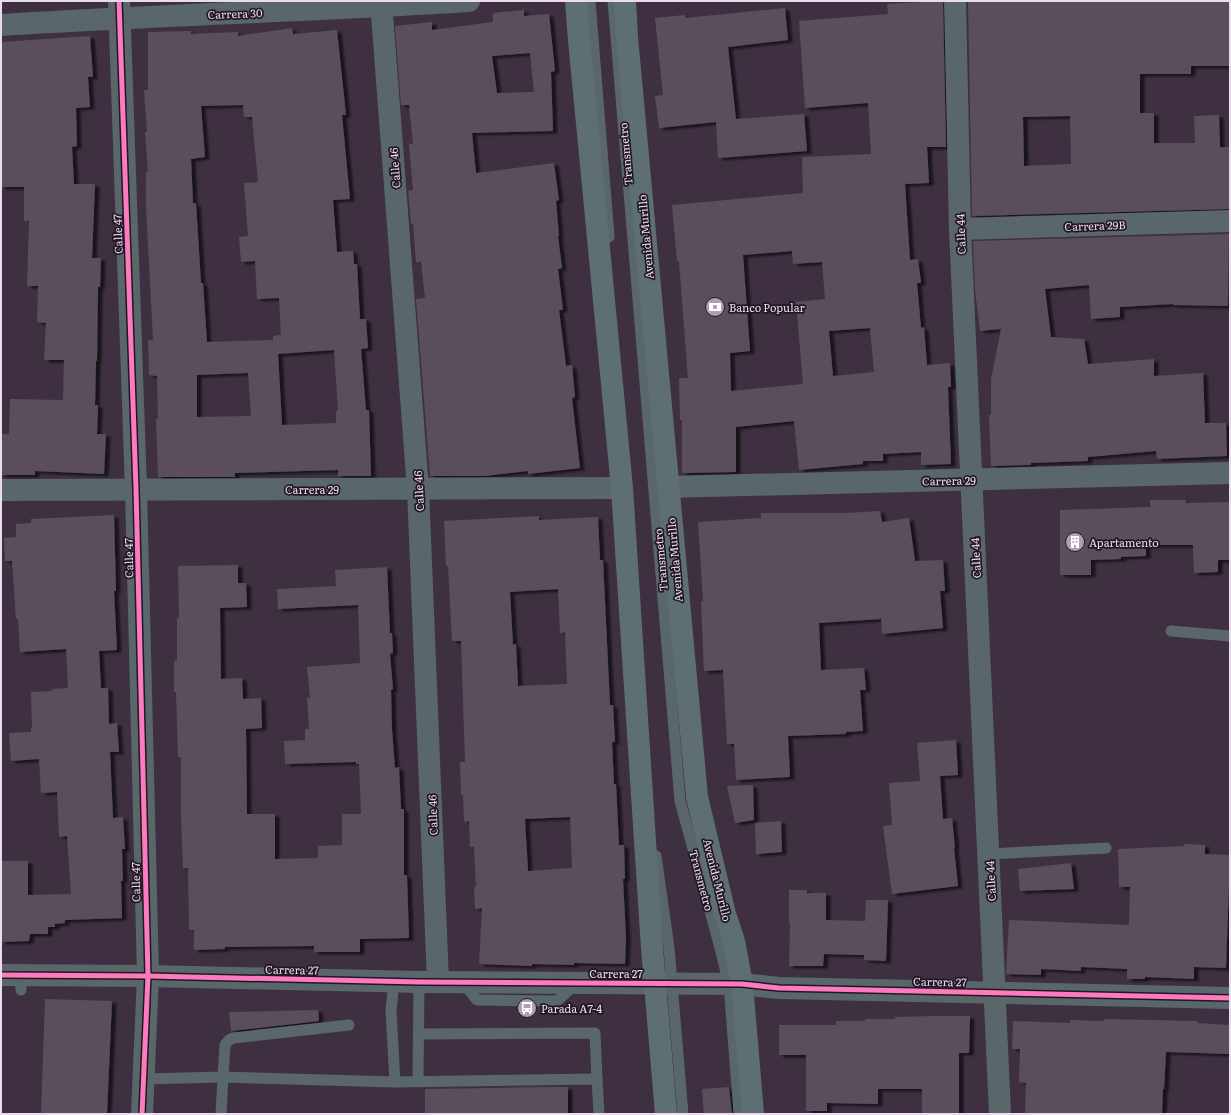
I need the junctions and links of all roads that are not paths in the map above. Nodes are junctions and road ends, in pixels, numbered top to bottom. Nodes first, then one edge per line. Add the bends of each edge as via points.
1 (469, 1) edge
2 (576, 1) edge
3 (590, 1) edge
4 (612, 1) edge
5 (625, 1) edge
6 (955, 1) edge
7 (381, 4) edge
8 (120, 9) edge
9 (1, 25) edge
10 (1230, 221) edge
11 (960, 229) junction
12 (1230, 473) edge
13 (972, 479) junction
14 (667, 487) junction
15 (622, 488) junction
16 (136, 489) junction
17 (418, 489) junction
18 (1, 490) edge
19 (1171, 631) dead end
20 (1230, 636) edge
21 (1106, 848) dead end
22 (989, 854) junction
23 (148, 976) junction
24 (14, 980) edge
25 (394, 981) junction
26 (429, 982) junction
27 (664, 983) junction
28 (735, 984) junction
29 (995, 992) junction
30 (1230, 998) edge
31 (349, 1025) dead end
32 (420, 1034) junction
33 (223, 1077) junction
34 (143, 1079) junction
35 (597, 1079) junction
36 (418, 1081) junction
37 (394, 1082) junction
38 (142, 1114) edge
39 (221, 1114) edge
40 (599, 1114) edge
41 (666, 1114) edge
42 (683, 1114) edge
43 (739, 1114) edge
44 (753, 1114) edge
45 (1000, 1114) edge

1 - 7 street, Carrera 30
2 - 15 main road
3 - 27 lane, Transmetro via 630,489 655,851 669,948
4 - 28 lane, Transmetro via 680,801 719,944
5 - 14 main road, Avenida Murillo
6 - 11 street, Calle 44
7 - 8 street, Carrera 30
7 - 17 street, Calle 46
8 - 9 street, Carrera 30
8 - 16 street, Calle 47
10 - 11 street, Carrera 29B
11 - 13 street, Calle 44
12 - 13 street, Carrera 29
13 - 14 street, Carrera 29
13 - 22 street, Calle 44
14 - 28 main road, Avenida Murillo via 697,797 734,941
15 - 17 street, Carrera 29
15 - 27 main road
16 - 17 street, Carrera 29
16 - 18 street, Carrera 29
16 - 23 street, Calle 47
17 - 26 street, Calle 46
19 - 20 lane
21 - 22 lane
22 - 29 street, Calle 44
23 - 24 street, Carrera 27
23 - 25 street, Carrera 27
23 - 34 street, Calle 47
25 - 26 street, Carrera 27
25 - 37 lane
26 - 27 street, Carrera 27
26 - 32 lane
27 - 28 street, Carrera 27
27 - 41 main road
27 - 42 lane, Transmetro
28 - 29 street, Carrera 27 via 779,988
28 - 43 lane, Transmetro
28 - 44 main road, Avenida Murillo
29 - 30 street, Carrera 27
29 - 45 street, Calle 44
31 - 33 lane via 233,1038 225,1045
32 - 35 lane via 595,1033
32 - 36 lane
33 - 34 lane
33 - 37 lane
33 - 39 lane
34 - 38 street, Calle 47
35 - 36 lane
35 - 40 lane
36 - 37 lane

